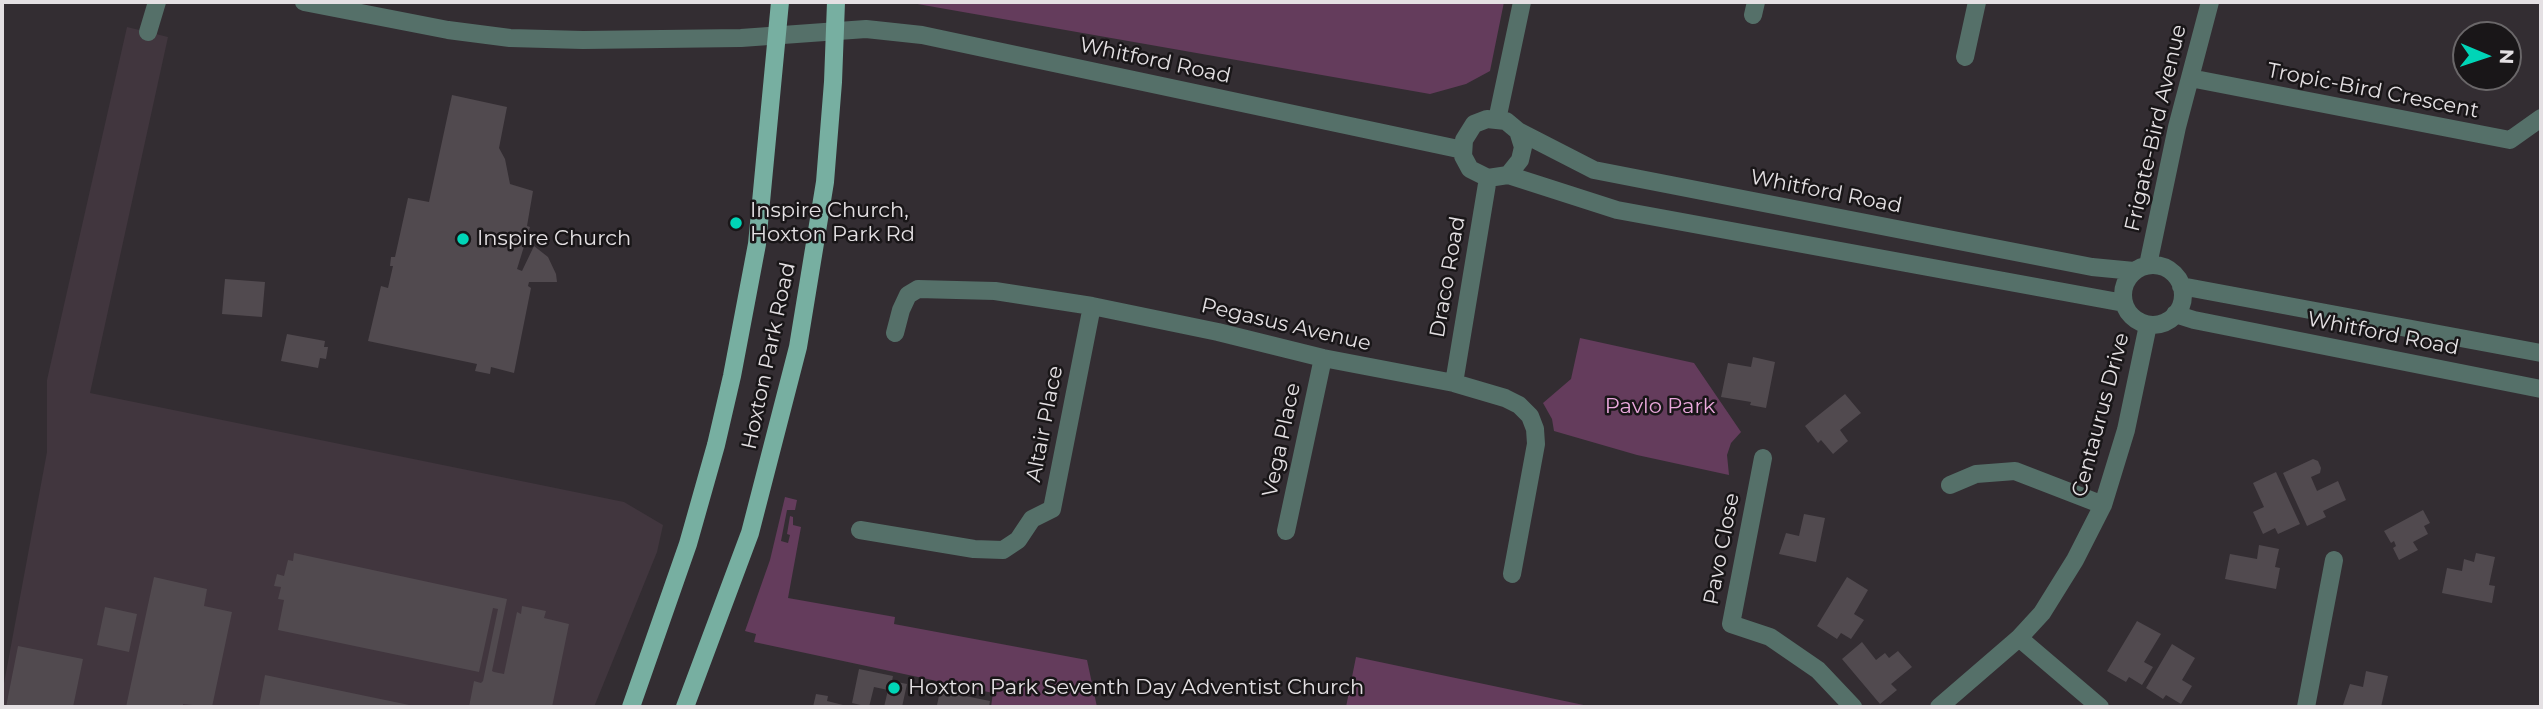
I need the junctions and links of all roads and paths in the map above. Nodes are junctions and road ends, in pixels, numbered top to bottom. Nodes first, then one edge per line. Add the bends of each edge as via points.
1 (157, 2) edge
2 (304, 2) edge
3 (780, 2) edge
4 (836, 2) edge
5 (1521, 2) edge
6 (1977, 2) edge
7 (2210, 2) edge
8 (835, 30) junction
9 (149, 32) dead end
10 (779, 34) junction
11 (1965, 57) dead end
12 (2190, 79) junction
13 (2541, 118) edge
14 (1497, 120) junction
15 (1518, 131) junction
16 (1463, 150) junction
17 (1508, 175) junction
18 (1488, 178) junction
19 (2141, 268) junction
20 (2181, 286) junction
21 (2124, 303) junction
22 (1092, 306) junction
23 (2175, 314) junction
24 (2148, 325) junction
25 (895, 334) dead end
26 (2541, 353) edge
27 (1322, 358) junction
28 (1454, 383) junction
29 (2541, 389) edge
30 (1763, 458) dead end
31 (1950, 485) dead end
32 (2103, 505) junction
33 (860, 530) dead end
34 (1286, 531) dead end
35 (2334, 560) dead end
36 (1512, 574) dead end
37 (2020, 638) junction
38 (631, 707) edge
39 (685, 707) edge
40 (1853, 707) edge
41 (1939, 707) edge
42 (2100, 707) edge
43 (2306, 707) edge

1 - 9 street
2 - 10 street, Whitford Road via 510,38
3 - 10 main road, Hoxton Park Road
4 - 8 main road, Hoxton Park Road
5 - 14 street
6 - 11 street
7 - 12 street, Frigate-Bird Avenue
8 - 10 street, Whitford Road
8 - 16 street, Whitford Road via 922,34
8 - 39 main road, Hoxton Park Road via 825,182 792,371 750,533
10 - 38 main road, Hoxton Park Road via 757,244 732,376 688,544
12 - 13 street, Tropic-Bird Crescent via 2510,140
12 - 19 street, Frigate-Bird Avenue
14 - 15 street
14 - 16 street via 1487,118 1474,124
15 - 17 street via 1523,148
15 - 19 street, Whitford Road via 1594,170 2092,267
16 - 18 street via 1471,169
17 - 18 street
17 - 21 street via 1617,210
18 - 28 street, Draco Road
19 - 20 street via 2166,268
19 - 21 street via 2124,287
20 - 23 street via 2181,307
20 - 26 street, Whitford Road
21 - 24 street via 2131,316
22 - 25 street, Pegasus Avenue via 995,291 918,289 908,295
22 - 27 street, Pegasus Avenue
22 - 33 street, Altair Place via 1052,509 1032,519 1018,540 1003,550
23 - 24 street via 2169,321
23 - 29 street, Whitford Road
24 - 32 street, Centaurus Drive via 2126,430
27 - 28 street, Pegasus Avenue
27 - 34 street, Vega Place
28 - 36 street, Pegasus Avenue via 1519,405 1535,429 1535,461
30 - 40 street, Pavo Close via 1731,624 1770,637 1818,670
31 - 32 street via 1976,474 2015,471
32 - 37 street, Centaurus Drive via 2042,613
35 - 43 street
37 - 41 street, Centaurus Drive
37 - 42 street

